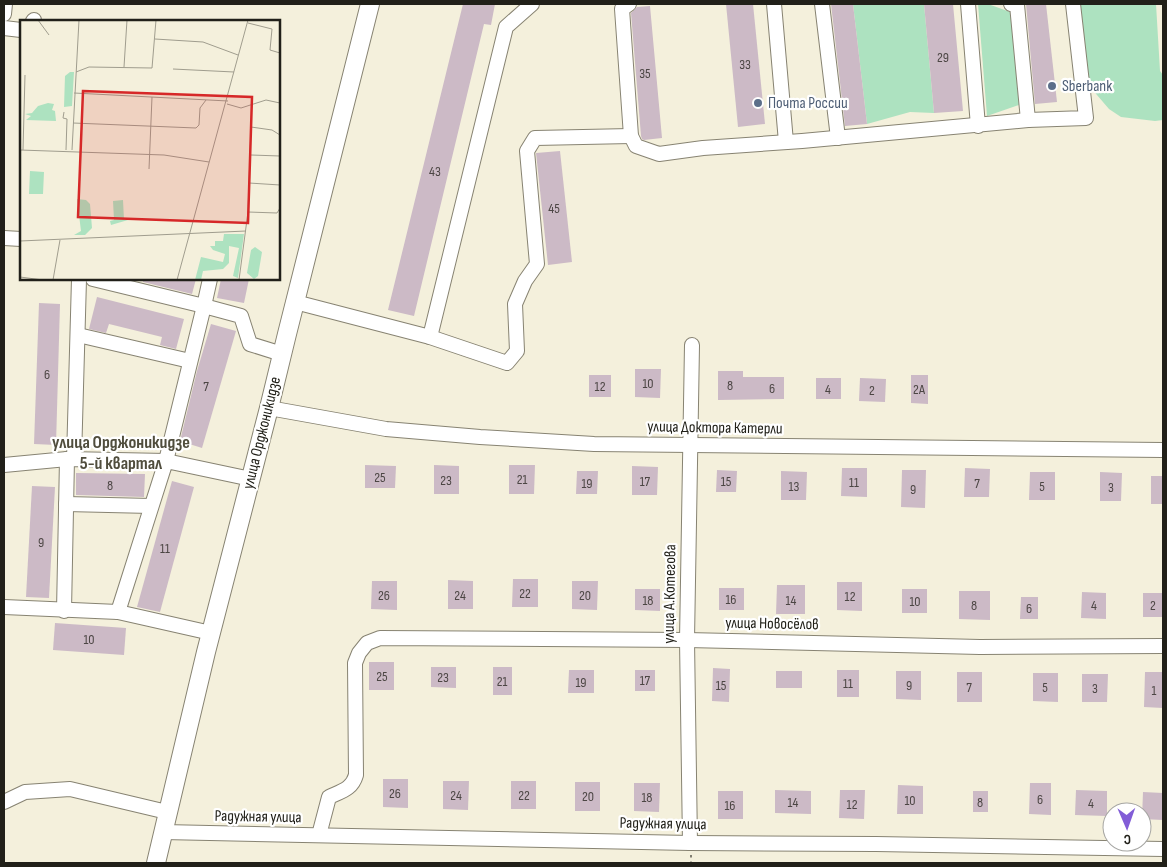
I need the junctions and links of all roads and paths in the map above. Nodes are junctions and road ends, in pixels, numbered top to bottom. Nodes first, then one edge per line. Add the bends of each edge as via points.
1 (5, 4) edge
2 (370, 4) edge
3 (532, 4) edge
4 (629, 4) edge
5 (774, 4) edge
6 (822, 4) edge
7 (968, 4) edge
8 (1011, 4) edge
9 (1073, 4) edge
10 (4, 14) edge
11 (4, 28) edge
12 (20, 30) edge
13 (1028, 120) junction
14 (978, 126) junction
15 (631, 136) junction
16 (838, 138) junction
17 (786, 142) junction
18 (4, 238) edge
19 (20, 239) edge
20 (79, 280) edge
21 (96, 280) edge
22 (210, 280) edge
23 (295, 302) junction
24 (204, 306) junction
25 (78, 335) junction
26 (430, 337) junction
27 (692, 345) dead end
28 (282, 354) junction
29 (190, 361) junction
30 (269, 408) junction
31 (689, 445) junction
32 (1163, 450) edge
33 (71, 459) junction
34 (166, 461) junction
35 (4, 465) edge
36 (251, 479) junction
37 (66, 504) junction
38 (151, 506) junction
39 (4, 607) edge
40 (64, 611) junction
41 (118, 612) junction
42 (211, 633) junction
43 (687, 640) junction
44 (1163, 646) edge
45 (4, 802) edge
46 (168, 812) junction
47 (163, 832) junction
48 (319, 835) junction
49 (690, 843) junction
50 (1163, 849) edge
51 (156, 863) edge

1 - 10 street
2 - 23 main road, улица Орджоникидзе
3 - 26 street via 506,27
4 - 15 street via 622,9
5 - 17 street
6 - 16 street
7 - 14 street
8 - 13 street via 1016,5
9 - 13 street via 1086,118
11 - 12 street
13 - 14 street
14 - 16 street
15 - 17 street via 636,146 659,154
15 - 26 street via 536,138 527,151 538,264 514,304 517,351 506,363
16 - 17 street
18 - 19 street
20 - 25 street
21 - 24 street
22 - 24 street
23 - 26 street
23 - 28 main road, улица Орджоникидзе
24 - 28 street via 241,316 250,344
24 - 29 street
25 - 29 street
25 - 33 street
27 - 31 street, улица А.Котегова
28 - 30 main road, улица Орджоникидзе
29 - 34 street
30 - 31 street, улица Доктора Катерли via 395,429 480,437 594,444
30 - 36 main road, улица Орджоникидзе
31 - 32 street, улица Доктора Катерли
31 - 43 street, улица А.Котегова
33 - 34 street
33 - 35 street
33 - 37 street
34 - 36 street
34 - 38 street
36 - 42 main road, улица Орджоникидзе
37 - 38 street
37 - 40 street
38 - 41 street
39 - 40 street
40 - 41 street
41 - 42 street
42 - 46 main road, улица Орджоникидзе
43 - 44 street, улица Новосёлов
43 - 48 street, улица Новосёлов via 380,638 367,643 355,663 356,775 354,783 329,797
43 - 49 street, улица А.Котегова
45 - 46 street via 25,792 70,789
46 - 47 main road, улица Орджоникидзе
47 - 48 street, Радужная улица
47 - 51 main road, улица Орджоникидзе
48 - 49 street, Радужная улица
49 - 50 street, Радужная улица

